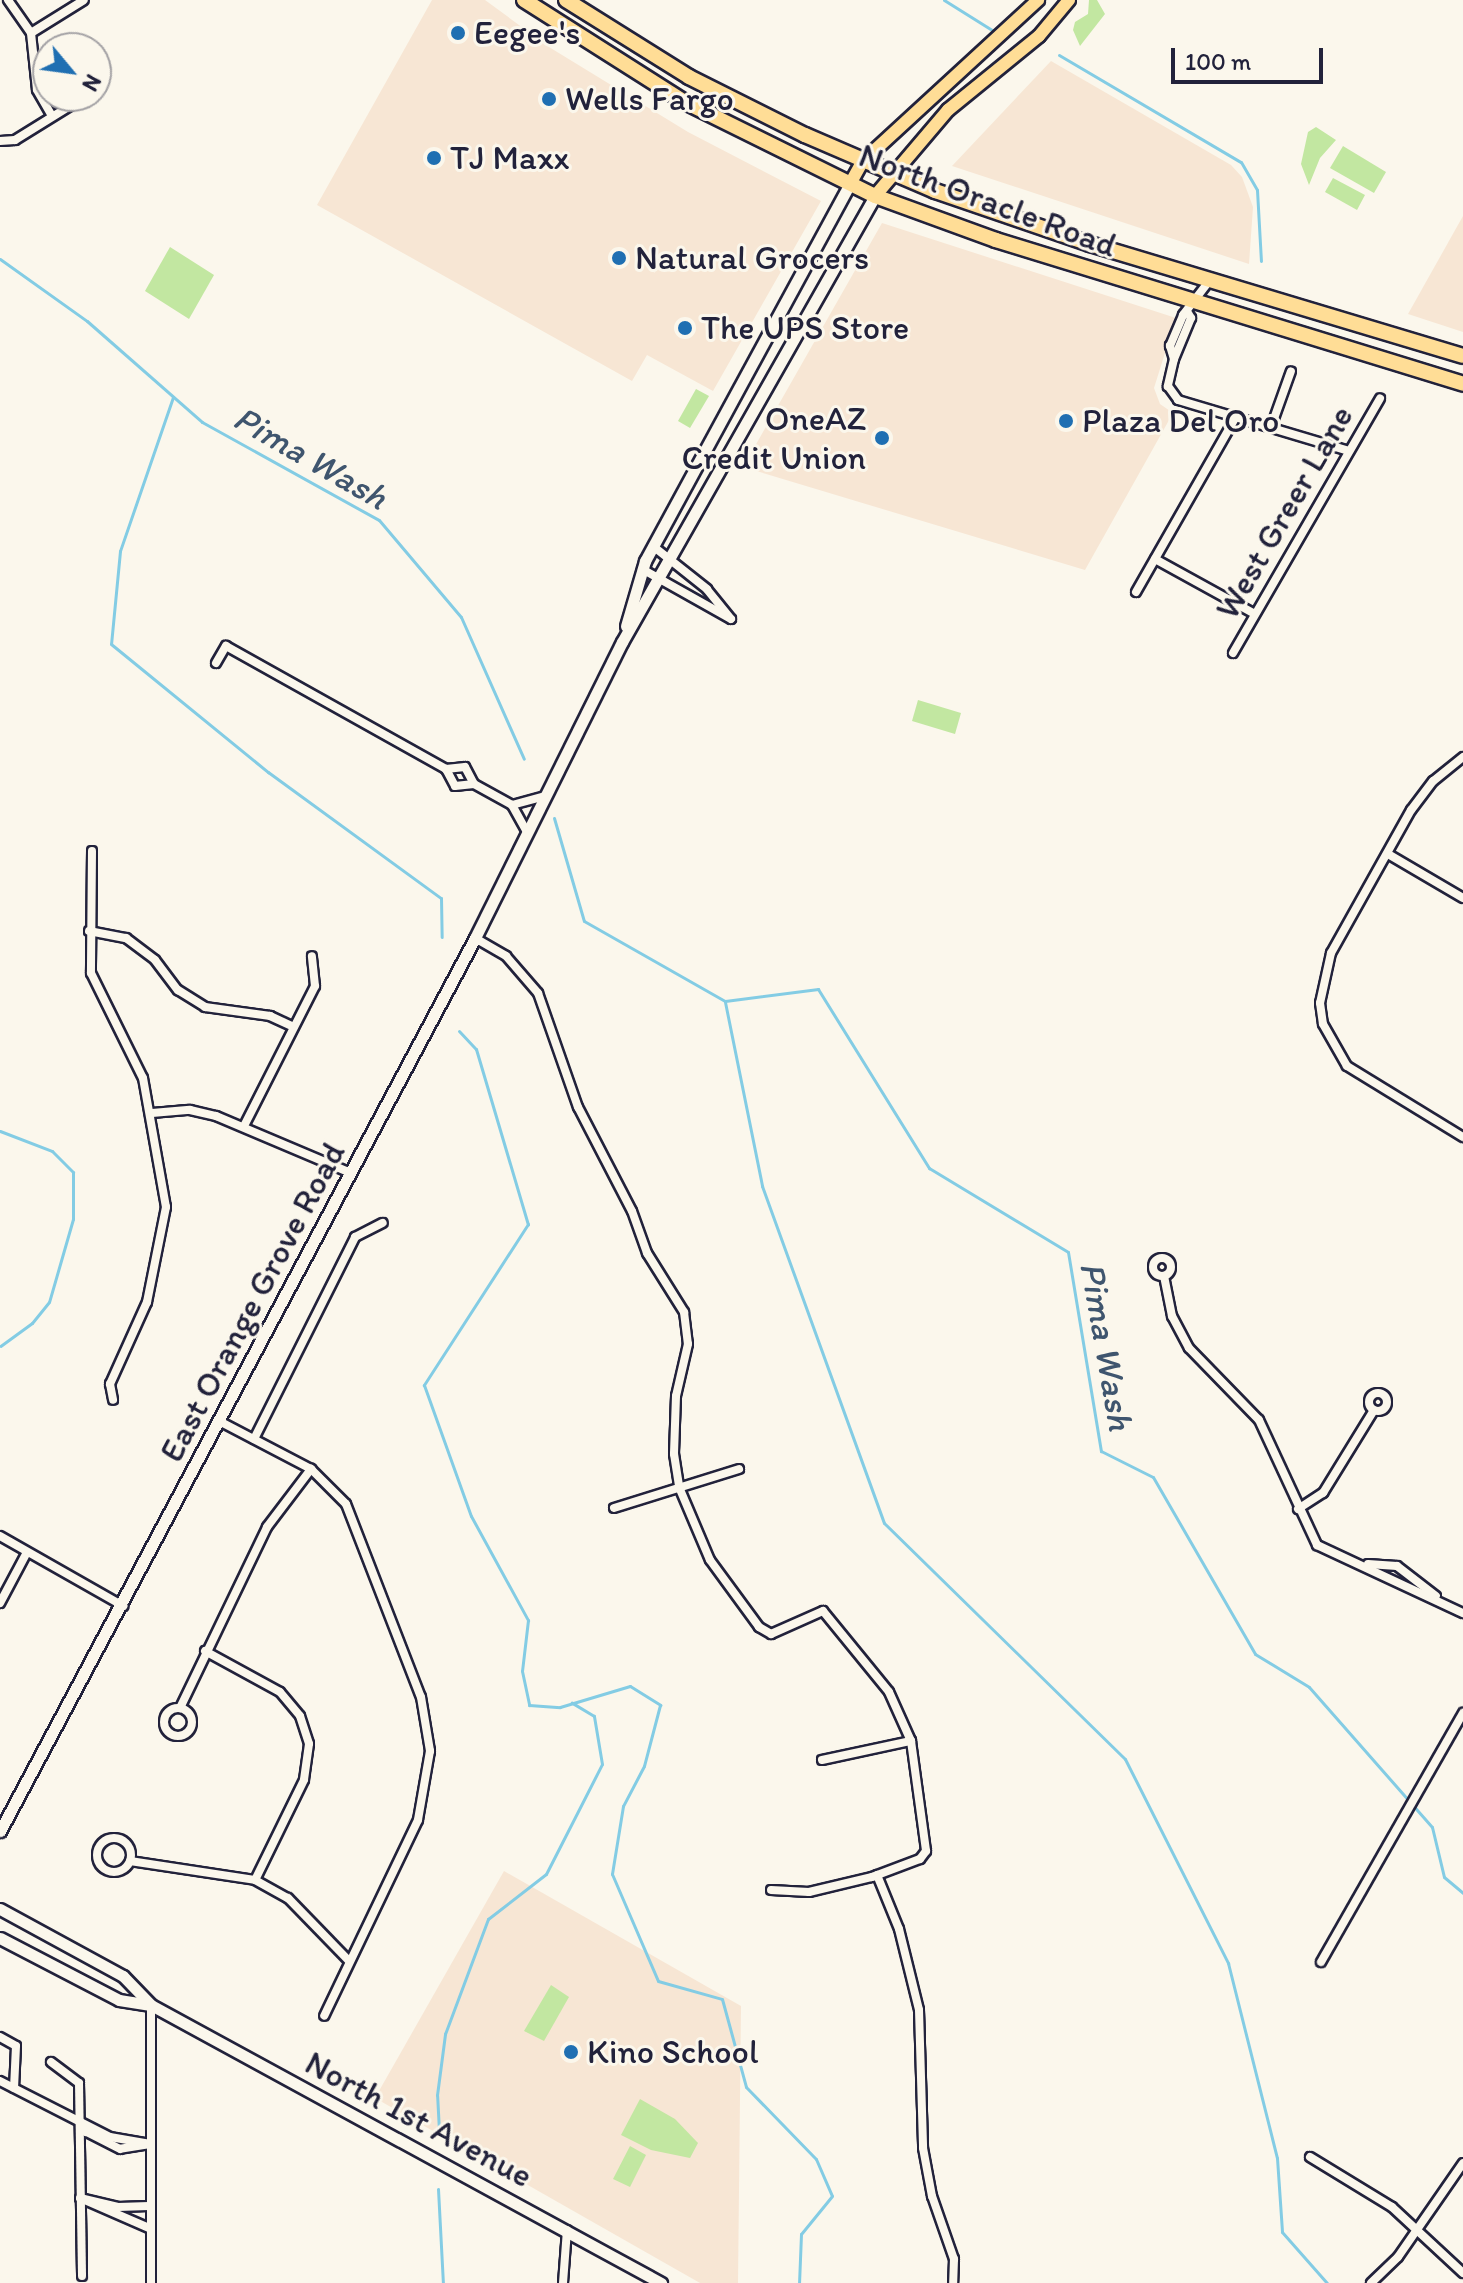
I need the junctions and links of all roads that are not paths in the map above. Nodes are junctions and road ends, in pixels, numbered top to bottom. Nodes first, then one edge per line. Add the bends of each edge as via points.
1 (8, 0) edge
2 (84, 0) edge
3 (524, 0) edge
4 (566, 0) edge
5 (1038, 0) edge
6 (1069, 0) edge
7 (31, 33) junction
8 (59, 112) edge
9 (52, 116) junction
10 (0, 141) edge
11 (863, 161) junction
12 (891, 173) junction
13 (850, 184) junction
14 (875, 196) junction
15 (1210, 280) junction
16 (1191, 307) junction
17 (1463, 356) edge
18 (1291, 371) dead end
19 (1463, 384) edge
20 (1380, 398) dead end
21 (1236, 417) junction
22 (1271, 427) junction
23 (1349, 451) junction
24 (653, 546) junction
25 (670, 558) junction
26 (1155, 559) junction
27 (642, 569) junction
28 (659, 578) junction
29 (1136, 592) dead end
30 (1255, 614) junction
31 (622, 642) junction
32 (1233, 653) dead end
33 (216, 663) dead end
34 (1463, 757) edge
35 (446, 769) junction
36 (474, 784) junction
37 (547, 795) junction
38 (512, 805) junction
39 (528, 834) junction
40 (92, 851) dead end
41 (1388, 854) junction
42 (1463, 898) edge
43 (89, 931) junction
44 (475, 938) junction
45 (312, 956) dead end
46 (294, 1027) junction
47 (152, 1113) junction
48 (244, 1126) junction
49 (1463, 1137) edge
50 (351, 1173) junction
51 (383, 1223) dead end
52 (1164, 1276) dead end
53 (113, 1400) dead end
54 (1374, 1410) dead end
55 (221, 1422) junction
56 (254, 1439) junction
57 (311, 1469) junction
58 (739, 1469) dead end
59 (679, 1487) junction
60 (614, 1508) dead end
61 (1298, 1509) junction
62 (0, 1536) edge
63 (26, 1554) junction
64 (0, 1603) edge
65 (124, 1606) junction
66 (1463, 1613) edge
67 (205, 1651) junction
68 (180, 1708) dead end
69 (1463, 1713) edge
70 (911, 1741) junction
71 (822, 1760) dead end
72 (0, 1831) edge
73 (130, 1861) junction
74 (877, 1875) junction
75 (255, 1880) junction
76 (771, 1890) dead end
77 (0, 1909) edge
78 (0, 1938) edge
79 (349, 1961) junction
80 (1321, 1962) dead end
81 (151, 2005) junction
82 (324, 2016) dead end
83 (0, 2037) edge
84 (51, 2062) dead end
85 (0, 2081) edge
86 (14, 2088) junction
87 (81, 2123) junction
88 (150, 2144) junction
89 (1310, 2157) dead end
90 (1463, 2163) edge
91 (80, 2198) junction
92 (149, 2206) junction
93 (149, 2228) junction
94 (567, 2230) junction
95 (1418, 2230) junction
96 (1463, 2273) edge
97 (82, 2276) dead end
98 (151, 2283) edge
99 (563, 2283) edge
100 (661, 2283) edge
101 (953, 2283) edge
102 (1371, 2283) edge

1 - 7 street
2 - 7 street
3 - 13 highway, North Oracle Road via 685,102
4 - 11 highway, North Oracle Road via 689,77
5 - 11 main road
6 - 12 main road via 1039,36 948,110
7 - 9 street via 37,90
8 - 9 street
9 - 10 street via 15,140
11 - 12 highway, North Oracle Road
11 - 13 main road
12 - 14 main road
12 - 15 highway, North Oracle Road via 1090,244
13 - 14 highway, North Oracle Road
13 - 24 main road
14 - 16 highway, North Oracle Road
14 - 25 main road
15 - 16 street
15 - 17 highway, North Oracle Road
16 - 19 highway, North Oracle Road
16 - 21 street via 1170,346 1174,359 1169,389 1186,403
18 - 22 street
20 - 23 street, West Greer Lane
21 - 22 street
21 - 26 street
22 - 23 street
23 - 30 street, West Greer Lane
24 - 25 street
24 - 27 main road
25 - 28 main road
25 - 28 street via 707,589 731,619
26 - 29 street
26 - 30 street
27 - 28 street
27 - 31 main road
28 - 31 main road
30 - 32 street, West Greer Lane
31 - 37 main road, East Orange Grove Road
33 - 35 street via 226,646
34 - 41 street via 1433,781
35 - 36 street via 455,786
35 - 36 street via 465,767
36 - 38 street
37 - 38 street
37 - 39 main road, East Orange Grove Road
38 - 39 street
39 - 44 main road, East Orange Grove Road
40 - 43 street
41 - 42 street
41 - 49 street via 1331,953 1321,981 1323,1024 1347,1066
43 - 46 street via 126,938 155,960 178,990 205,1007 270,1016
43 - 47 street via 91,973 143,1078
44 - 50 main road, East Orange Grove Road
44 - 59 street via 506,956 538,993 578,1107 632,1211 647,1253 684,1312 688,1344 675,1427
45 - 46 street via 315,986
46 - 48 street
47 - 48 street via 190,1110
47 - 53 street via 170,1213 147,1302 110,1384
48 - 50 street
50 - 55 main road, East Orange Grove Road
51 - 56 street via 355,1237
52 - 61 street via 1172,1316 1189,1348 1259,1420 1282,1460
54 - 61 street via 1323,1493
55 - 56 street
55 - 65 main road, East Orange Grove Road
56 - 57 street
57 - 67 street via 267,1527
57 - 79 street via 346,1504 421,1697 430,1751 418,1820
58 - 59 street
59 - 60 street
59 - 70 street via 710,1560 759,1627 771,1638 824,1608 889,1692
61 - 66 street via 1317,1545 1359,1563 1397,1566
62 - 63 street
63 - 64 street
63 - 65 street
65 - 72 main road, East Orange Grove Road
67 - 68 street
67 - 75 street via 280,1692 300,1716 309,1744 304,1780
69 - 80 street
70 - 71 street
70 - 74 street via 931,1853
73 - 73 street via 130,1851 120,1839 105,1841 98,1850 101,1866 111,1871
73 - 75 street
74 - 76 street via 809,1892
74 - 101 street via 899,1929 919,2010 923,2148 932,2196 954,2259
75 - 79 street via 288,1898
77 - 81 main road, North 1st Avenue via 123,1976
78 - 81 main road, North 1st Avenue via 119,2000
79 - 82 street
81 - 88 street
81 - 94 main road, North 1st Avenue
83 - 86 street via 16,2046
84 - 87 street via 77,2077
85 - 86 street
86 - 87 street
87 - 88 street via 86,2132 120,2149
87 - 91 street
88 - 92 street
89 - 95 street via 1392,2207
90 - 95 street
91 - 92 street via 118,2207
91 - 93 street
91 - 97 street
92 - 93 street
93 - 98 street
94 - 99 street
94 - 100 main road, North 1st Avenue
95 - 96 street
95 - 102 street

